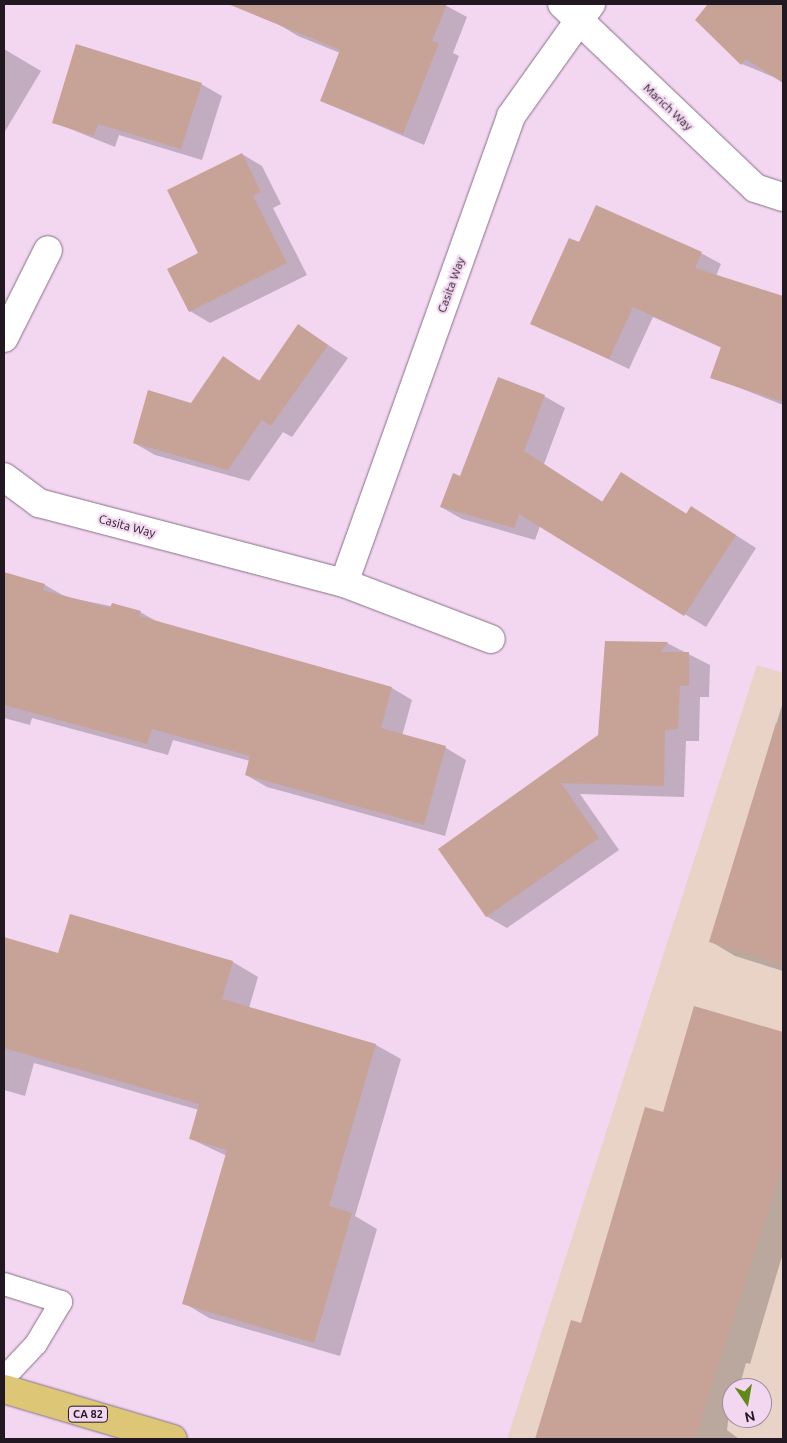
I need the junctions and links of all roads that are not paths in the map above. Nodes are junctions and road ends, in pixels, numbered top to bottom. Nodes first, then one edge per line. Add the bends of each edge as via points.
1 (577, 10) edge
2 (783, 197) edge
3 (48, 250) dead end
4 (4, 338) edge
5 (4, 477) edge
6 (344, 583) junction
7 (491, 639) dead end
8 (4, 1284) edge
9 (4, 1378) edge
10 (4, 1389) edge
11 (173, 1439) edge

1 - 2 street, Marich Way via 755,188
1 - 6 street, Casita Way via 511,116
3 - 4 street
5 - 6 street, Casita Way via 39,503
6 - 7 street, Casita Way
8 - 9 lane via 61,1302 36,1344
10 - 11 main road, CA 82

